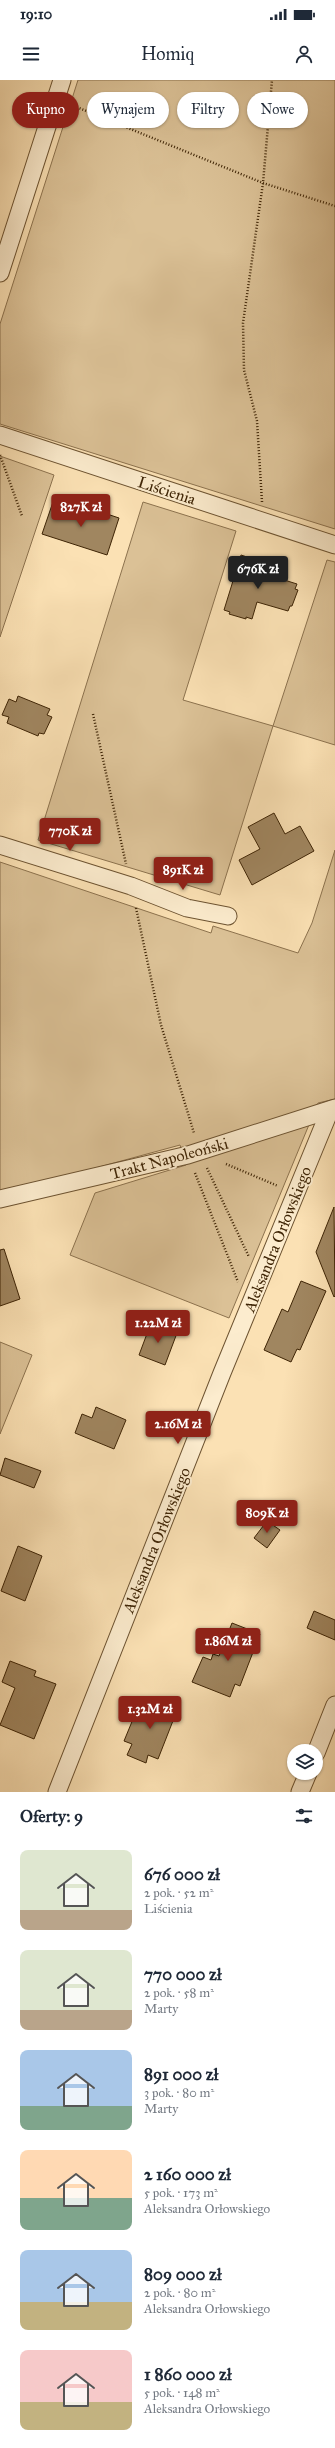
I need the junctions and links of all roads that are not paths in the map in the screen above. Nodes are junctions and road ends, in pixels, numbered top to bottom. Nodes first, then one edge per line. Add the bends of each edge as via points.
1 (62, 80) edge
2 (0, 273) edge
3 (0, 435) edge
4 (335, 545) edge
5 (0, 845) edge
6 (228, 916) dead end
7 (332, 1109) edge
8 (0, 1198) edge
9 (335, 1706) edge
10 (320, 1744) edge
11 (305, 1780) edge
12 (57, 1792) edge
13 (300, 1792) edge

1 - 2 street
3 - 4 street, Liścienia
5 - 6 street via 132,886 186,908
7 - 8 street, Trakt Napoleoński via 194,1154
7 - 12 street, Aleksandra Orłowskiego via 248,1308
9 - 10 street
11 - 13 street

